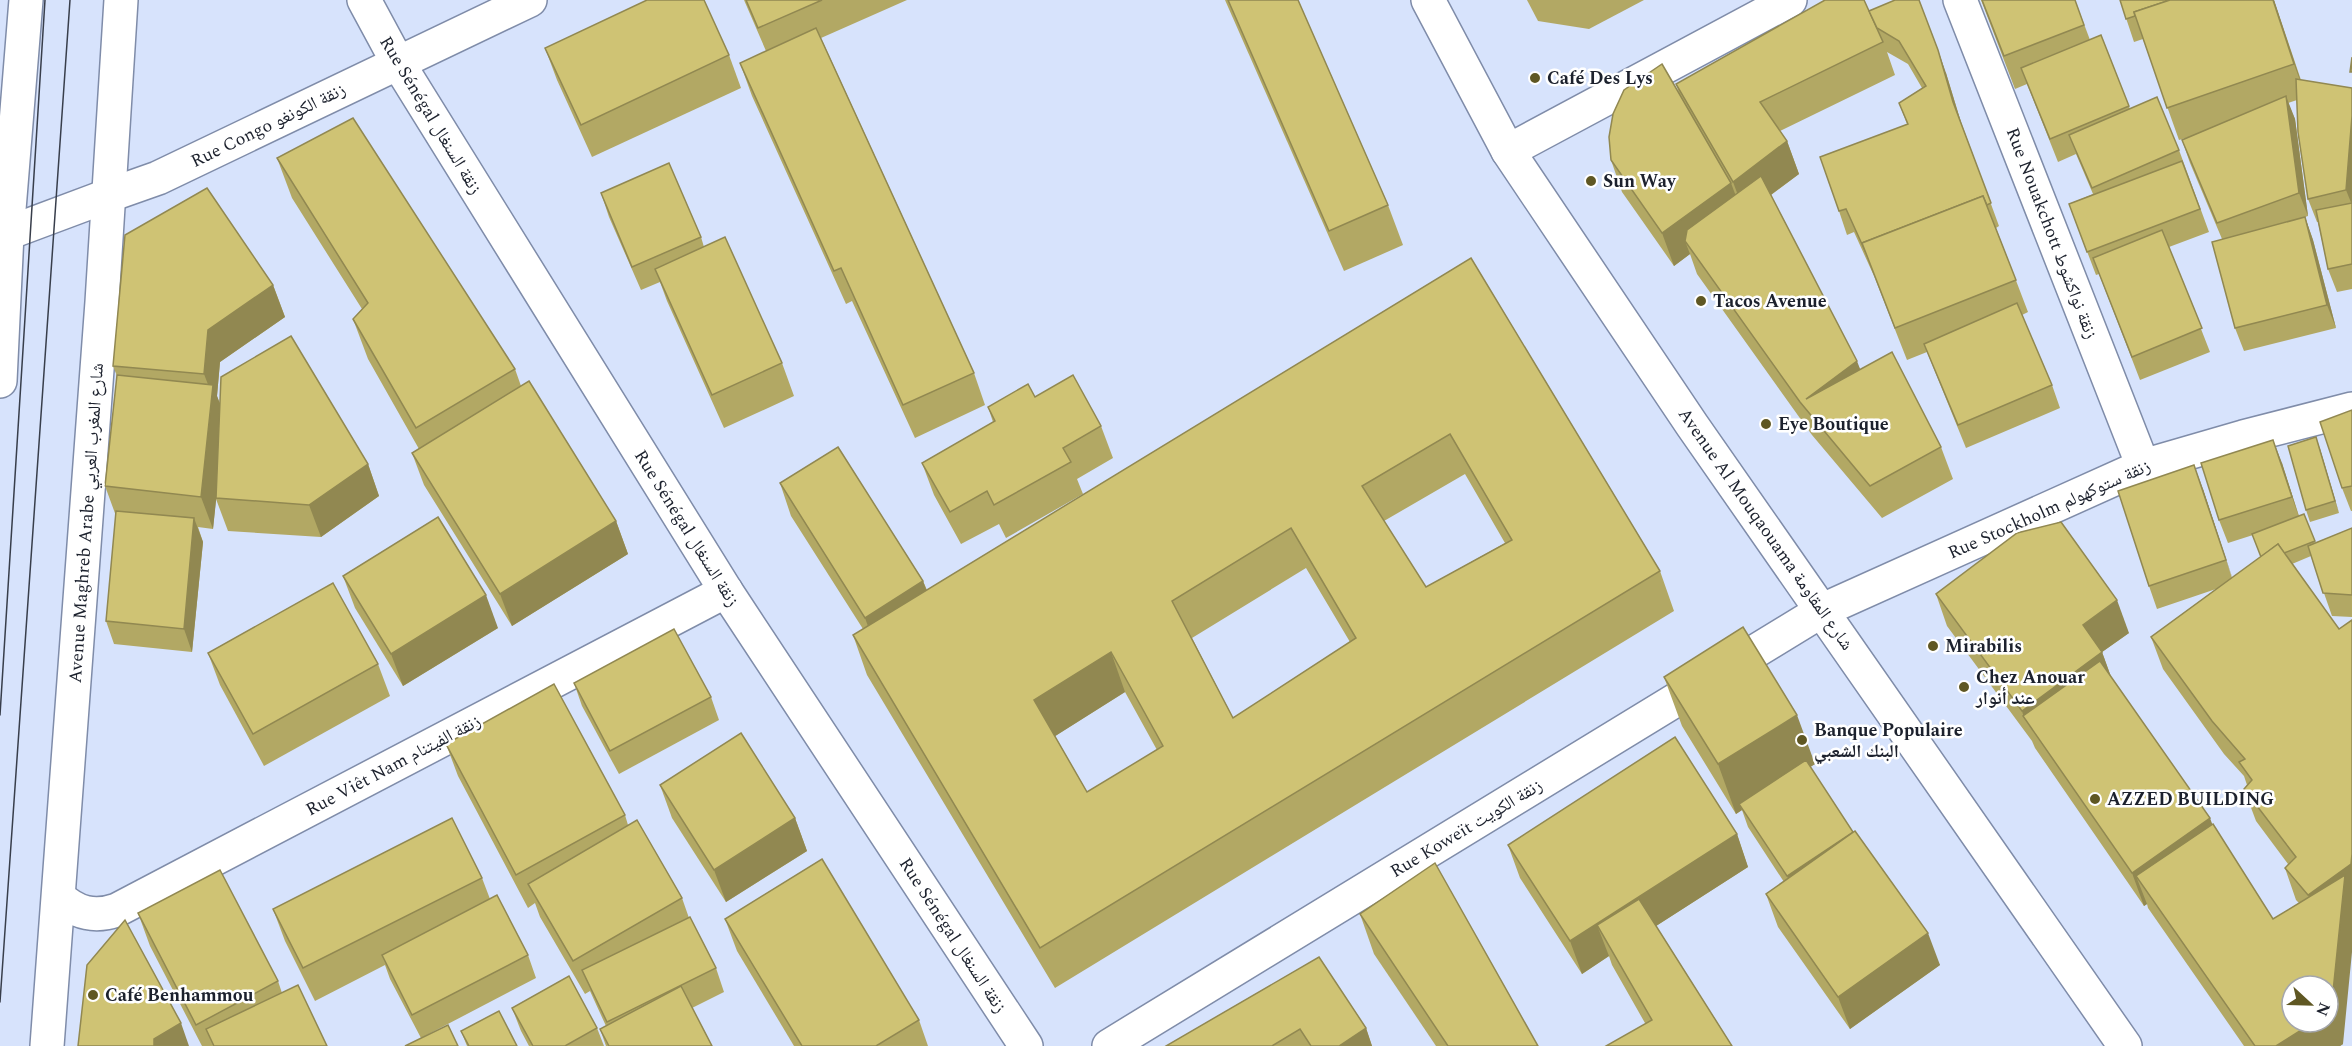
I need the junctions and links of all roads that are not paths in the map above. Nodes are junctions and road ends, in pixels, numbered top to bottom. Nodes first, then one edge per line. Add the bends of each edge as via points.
1 (26, 0) edge
2 (121, 0) edge
3 (364, 0) edge
4 (530, 0) edge
5 (1428, 0) edge
6 (1790, 0) edge
7 (1960, 0) edge
8 (398, 63) junction
9 (1508, 151) junction
10 (107, 196) junction
11 (3, 235) edge
12 (0, 381) edge
13 (2352, 409) edge
14 (2143, 466) junction
15 (726, 591) junction
16 (1823, 610) junction
17 (59, 897) junction
18 (47, 1046) edge
19 (1026, 1046) edge
20 (1109, 1046) edge
21 (2125, 1046) edge

1 - 11 street
2 - 10 street, Avenue Maghreb Arabe شارع المغرب العربي
3 - 8 street, Rue Sénégal زنقة السنغال
4 - 8 street, Rue Congo زنقة الكونغو
5 - 9 street, Avenue Al Mouqaouama شارع المقاومة
6 - 9 street
7 - 14 street, Rue Nouakchott زنقة نواكشوط
8 - 10 street, Rue Congo زنقة الكونغو via 158,178
8 - 15 street, Rue Sénégal زنقة السنغال
9 - 16 street, Avenue Al Mouqaouama شارع المقاومة via 1692,425
10 - 11 street, Rue Congo زنقة الكونغو
10 - 17 street, Avenue Maghreb Arabe شارع المغرب العربي
11 - 12 street
13 - 14 street, Rue Stockholm زنقة ستوكهولم
14 - 16 street, Rue Stockholm زنقة ستوكهولم
15 - 17 street, Rue Viêt Nam زنقة الفيتنام via 117,910 92,915
15 - 19 street, Rue Sénégal زنقة السنغال
16 - 20 street, Rue Koweït زنقة الكويت
16 - 21 street, Avenue Al Mouqaouama شارع المقاومة
17 - 18 street, Avenue Maghreb Arabe شارع المغرب العربي

